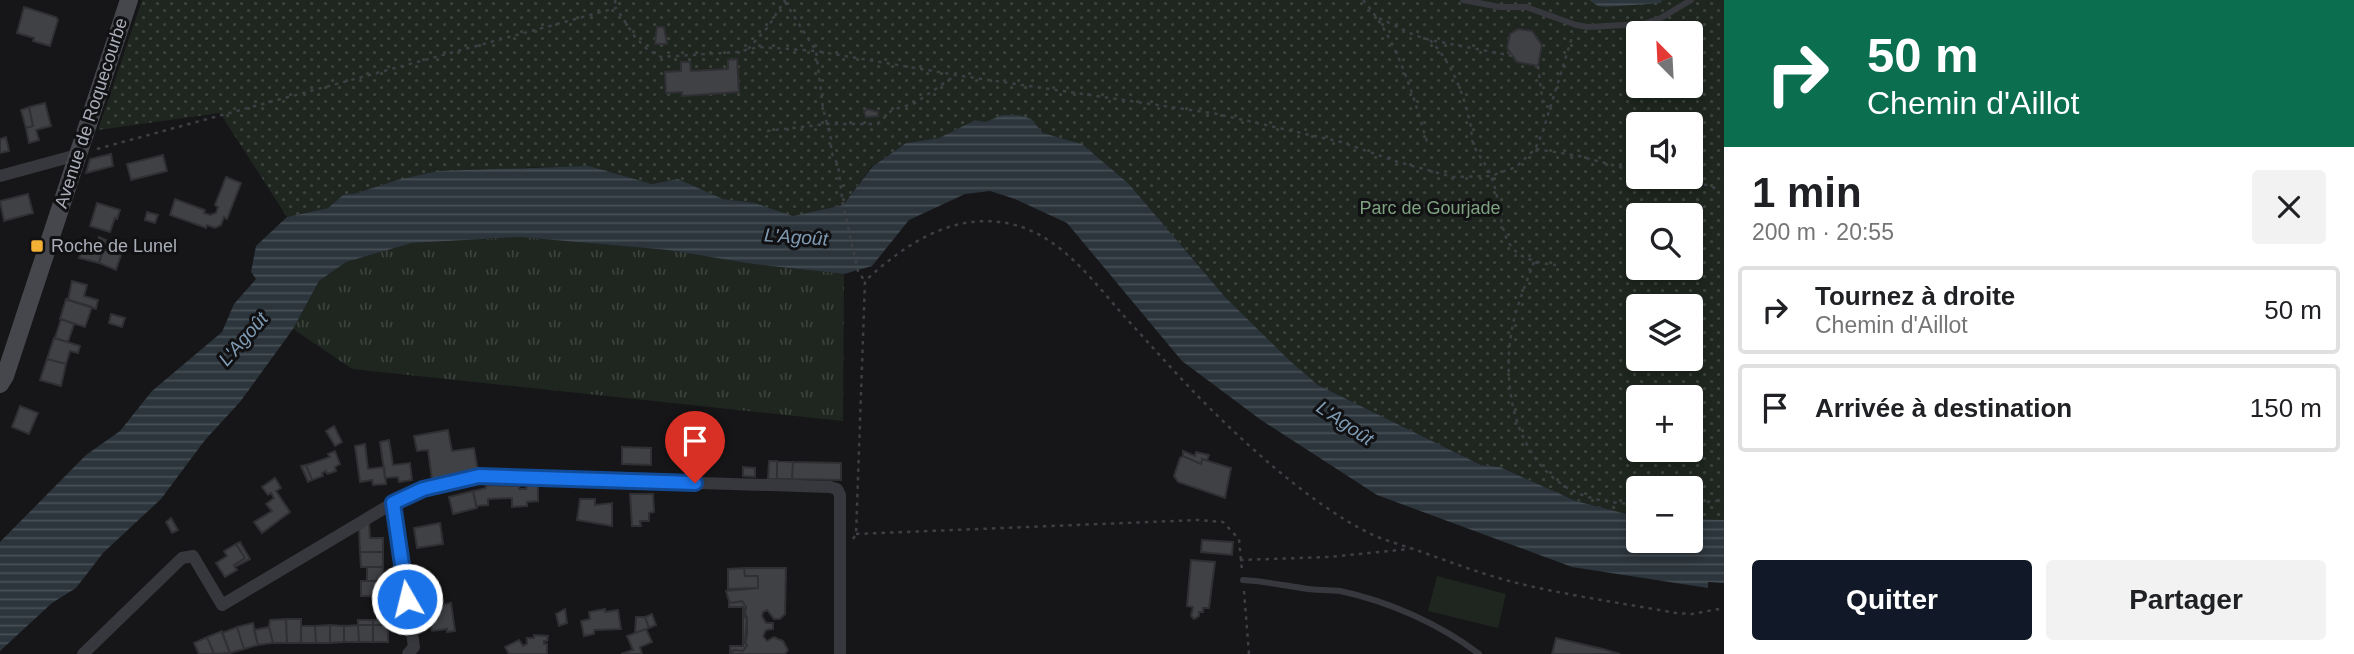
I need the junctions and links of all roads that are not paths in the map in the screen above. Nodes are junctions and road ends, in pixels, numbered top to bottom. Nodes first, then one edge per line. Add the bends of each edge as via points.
1 (129, 0) edge
2 (1464, 0) edge
3 (1691, 0) edge
4 (77, 155) junction
5 (0, 176) edge
6 (0, 384) edge
7 (393, 503) junction
8 (1243, 580) road end
9 (411, 651) edge
10 (83, 654) edge
11 (840, 654) edge
12 (1479, 654) edge

1 - 4 main road, Avenue de Roquecourbe
2 - 3 lane via 1526,7 1588,27 1643,24
4 - 5 street
4 - 6 main road, Avenue de Roquecourbe
7 - 9 street
7 - 10 street via 222,605 193,556 182,558
7 - 11 street via 423,489 479,476 830,486 839,495
8 - 12 lane via 1338,591 1377,601 1428,623

